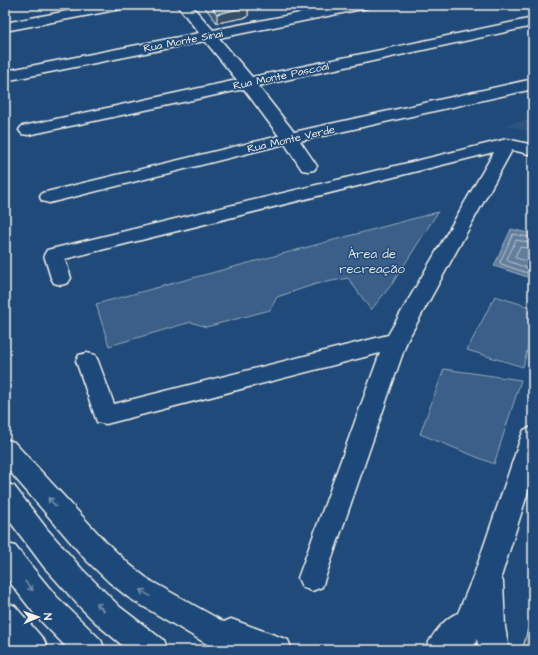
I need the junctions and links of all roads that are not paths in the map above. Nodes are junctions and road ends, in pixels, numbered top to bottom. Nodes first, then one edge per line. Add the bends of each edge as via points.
1 (122, 5) edge
2 (184, 5) edge
3 (362, 5) edge
4 (533, 22) edge
5 (5, 27) edge
6 (209, 36) junction
7 (5, 76) edge
8 (248, 83) junction
9 (533, 84) edge
10 (28, 130) dead end
11 (290, 138) junction
12 (497, 150) junction
13 (533, 150) edge
14 (533, 164) edge
15 (308, 166) dead end
16 (49, 197) dead end
17 (61, 278) dead end
18 (396, 341) junction
19 (87, 361) dead end
20 (533, 437) edge
21 (5, 449) edge
22 (5, 494) edge
23 (5, 555) edge
24 (489, 572) junction
25 (312, 578) dead end
26 (179, 613) junction
27 (471, 615) junction
28 (5, 616) edge
29 (33, 650) edge
30 (90, 650) edge
31 (152, 650) edge
32 (245, 650) edge
33 (277, 650) edge
34 (440, 650) edge
35 (458, 650) edge
36 (494, 650) edge

1 - 5 street
2 - 6 street
3 - 6 street, Rua Monte Sinai
4 - 8 street, Rua Monte Pascoal
6 - 7 street, Rua Monte Sinai
6 - 8 street
8 - 10 street, Rua Monte Pascoal
8 - 11 street
9 - 11 street, Rua Monte Verde
11 - 15 street
11 - 16 street, Rua Monte Verde
12 - 13 street
12 - 14 street
12 - 17 street via 54,255
12 - 18 street
18 - 19 street via 106,415
18 - 25 street
20 - 24 street
26 -> 21 street via 139,589 119,573 96,551
31 -> 22 street via 106,613 69,576
23 -> 30 street via 46,606
24 - 27 street
24 - 36 street via 488,602
26 - 32 street
26 - 33 street
27 - 34 street
27 - 35 street
28 - 29 street

